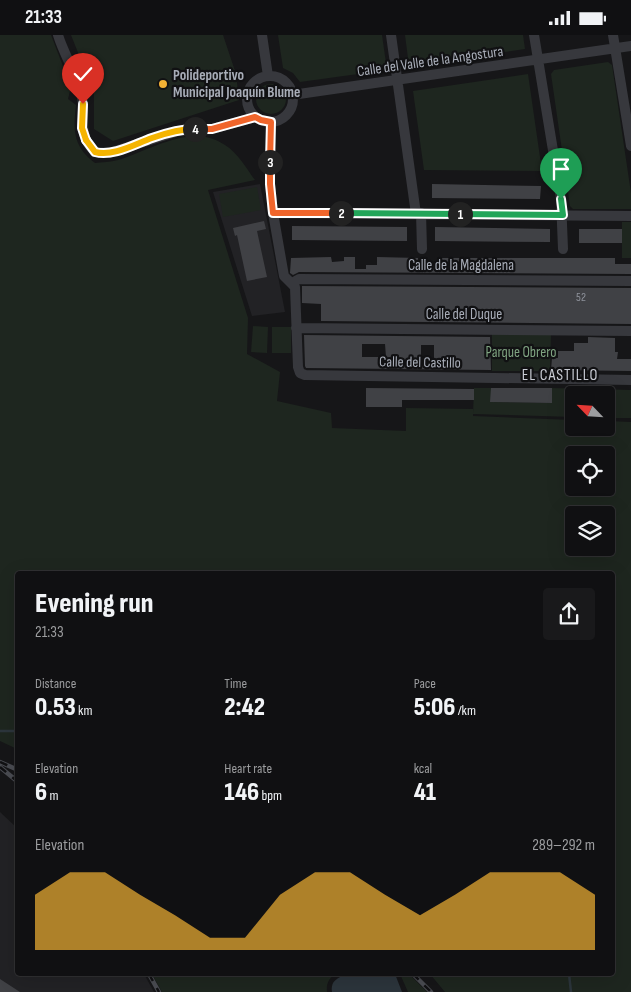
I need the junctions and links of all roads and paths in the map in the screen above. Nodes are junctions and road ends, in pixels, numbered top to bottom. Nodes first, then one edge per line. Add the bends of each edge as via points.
1 (58, 35) edge
2 (262, 35) edge
3 (391, 35) edge
4 (534, 35) edge
5 (613, 35) edge
6 (631, 46) edge
7 (615, 48) junction
8 (538, 59) junction
9 (268, 76) junction
10 (398, 81) junction
11 (292, 95) junction
12 (247, 102) junction
13 (255, 117) junction
14 (271, 122) junction
15 (232, 123) junction
16 (631, 146) edge
17 (273, 213) junction
18 (418, 214) junction
19 (563, 215) junction
20 (631, 216) edge
21 (422, 249) dead end
22 (563, 249) dead end
23 (631, 281) edge
24 (292, 283) junction
25 (296, 328) junction
26 (631, 331) edge
27 (631, 380) edge

1 - 15 street via 80,87 85,139 95,152 109,153 178,131 212,129
2 - 9 street
3 - 10 street
4 - 8 street
5 - 7 street
6 - 7 street, Calle del Valle de la Angostura
7 - 8 street, Calle del Valle de la Angostura
7 - 16 street
8 - 10 street, Calle del Valle de la Angostura
8 - 19 street
9 - 11 street via 283,80
9 - 12 street via 252,85
10 - 11 street, Calle del Valle de la Angostura
10 - 18 street
11 - 14 street via 289,111
12 - 13 street
12 - 15 street
13 - 14 street
13 - 15 street
14 - 17 street
17 - 18 street
17 - 24 street via 284,276
18 - 19 street
18 - 21 street
19 - 20 street
19 - 22 street
23 - 24 street, Calle de la Magdalena via 299,279
24 - 25 street via 295,287
25 - 26 street, Calle del Duque
25 - 27 street, Calle del Castillo via 300,373 305,375

